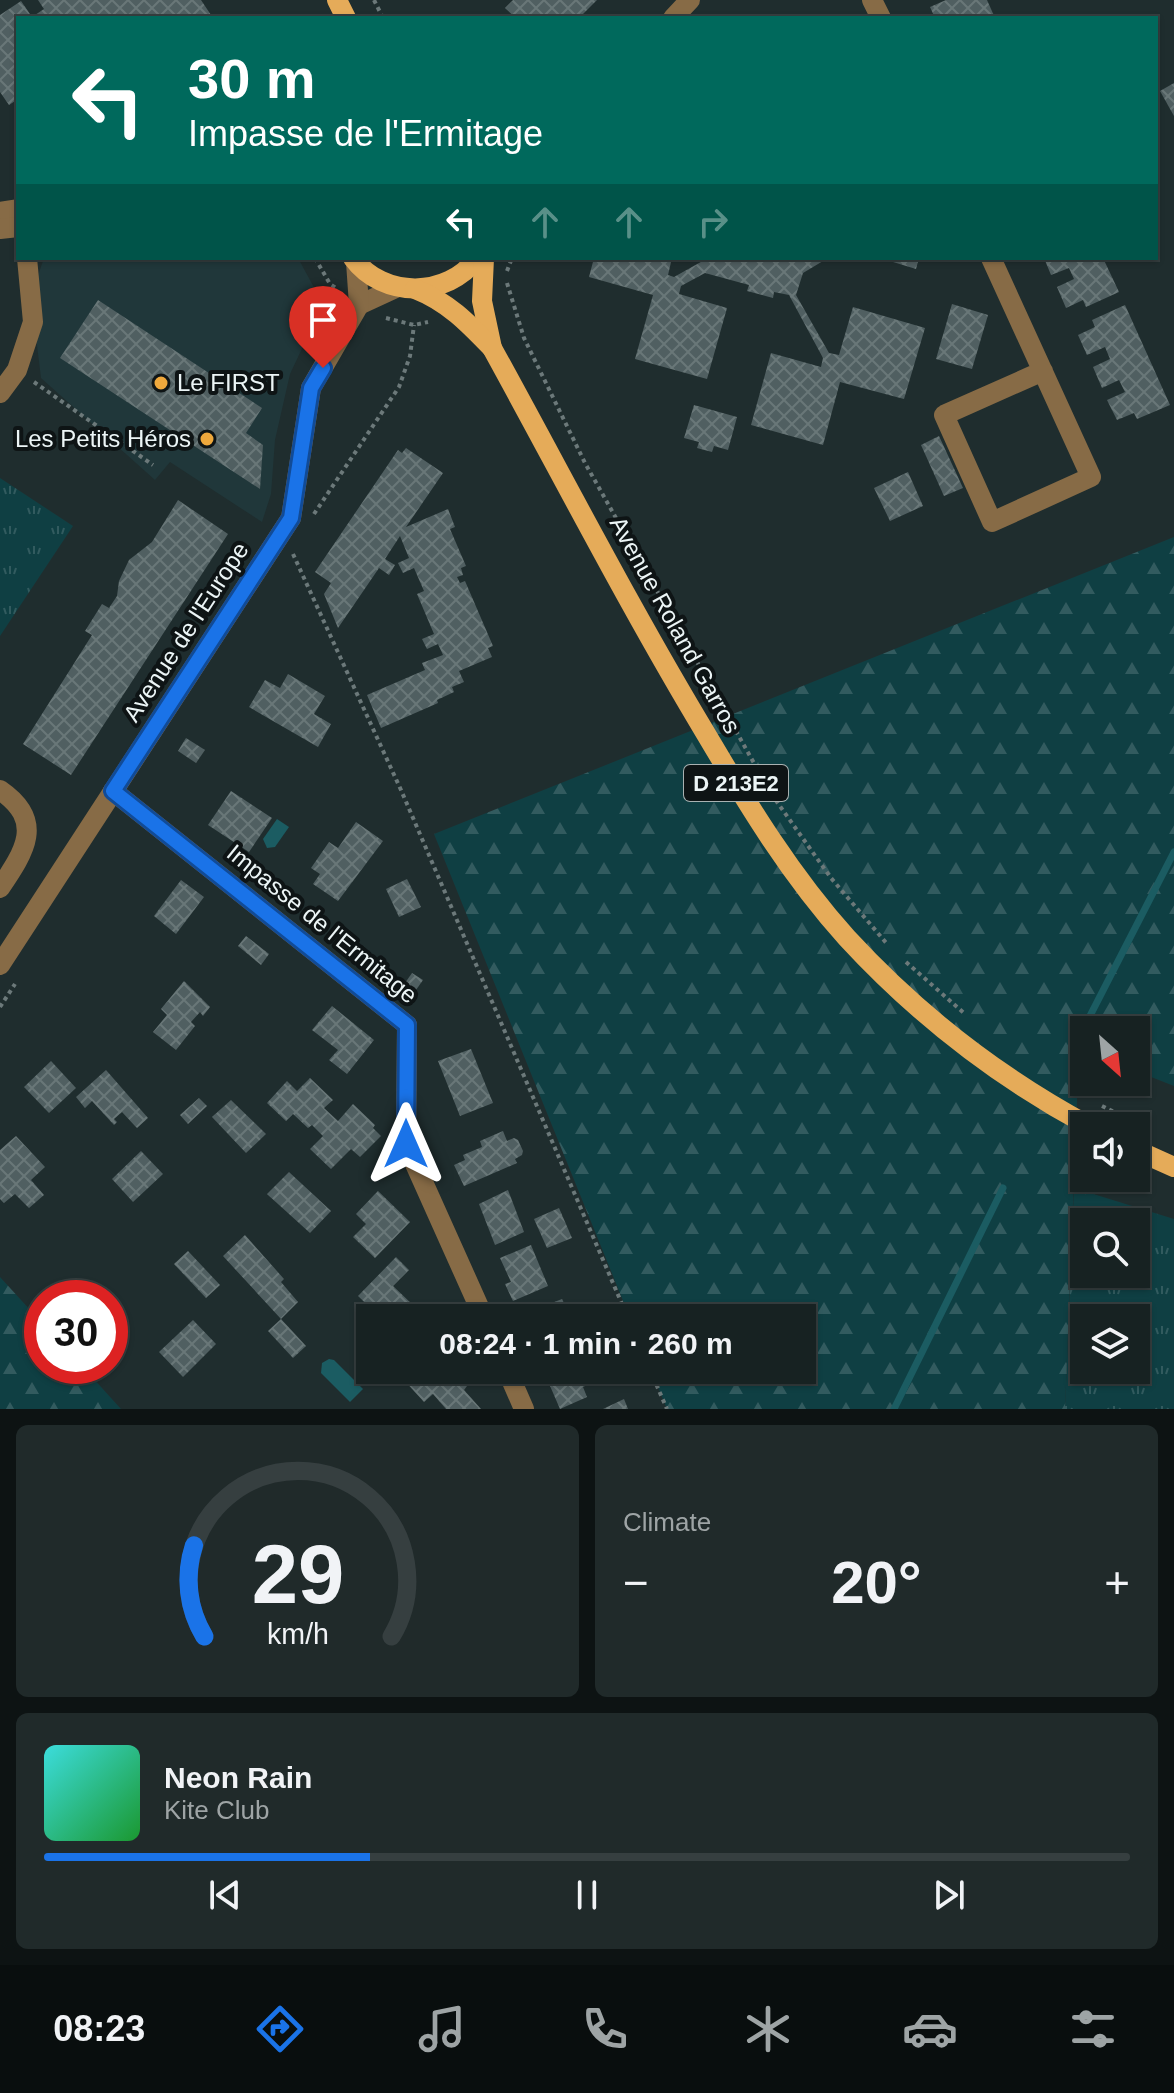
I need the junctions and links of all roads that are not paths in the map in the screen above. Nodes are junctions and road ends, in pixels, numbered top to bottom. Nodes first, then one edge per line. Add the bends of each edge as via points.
1 (690, 0) edge
2 (675, 16) edge
3 (27, 260) edge
4 (354, 260) edge
5 (475, 260) edge
6 (484, 260) edge
7 (992, 260) edge
8 (407, 288) junction
9 (359, 305) junction
10 (492, 348) junction
11 (1043, 371) junction
12 (0, 393) edge
13 (0, 790) edge
14 (113, 791) junction
15 (0, 888) edge
16 (0, 965) edge
17 (1070, 1115) edge
18 (1150, 1156) edge
19 (1174, 1167) edge
20 (478, 1304) edge
21 (513, 1384) edge
22 (524, 1409) edge

1 - 2 street
3 - 12 street via 33,322 17,370
4 - 8 main road, Avenue Roland Garros via 375,278
4 - 9 street
5 - 8 main road via 456,278
6 - 10 main road, Avenue Roland Garros / D 213E2 via 482,301
7 - 11 street
8 - 9 street
8 - 10 main road, Avenue Roland Garros / D 213E2 via 437,298
9 - 14 street, Avenue de l'Europe via 311,388 291,518
10 - 17 main road, Avenue Roland Garros / D 213E2 via 669,674 756,818 806,888 891,982 955,1040
11 - 11 street via 944,415 992,522 1091,477
13 - 15 street via 13,799 29,828 20,858
14 - 16 street, Avenue de l'Europe
14 - 20 street, Impasse de l'Ermitage via 407,1025 406,1144
18 - 19 main road
21 - 22 street

